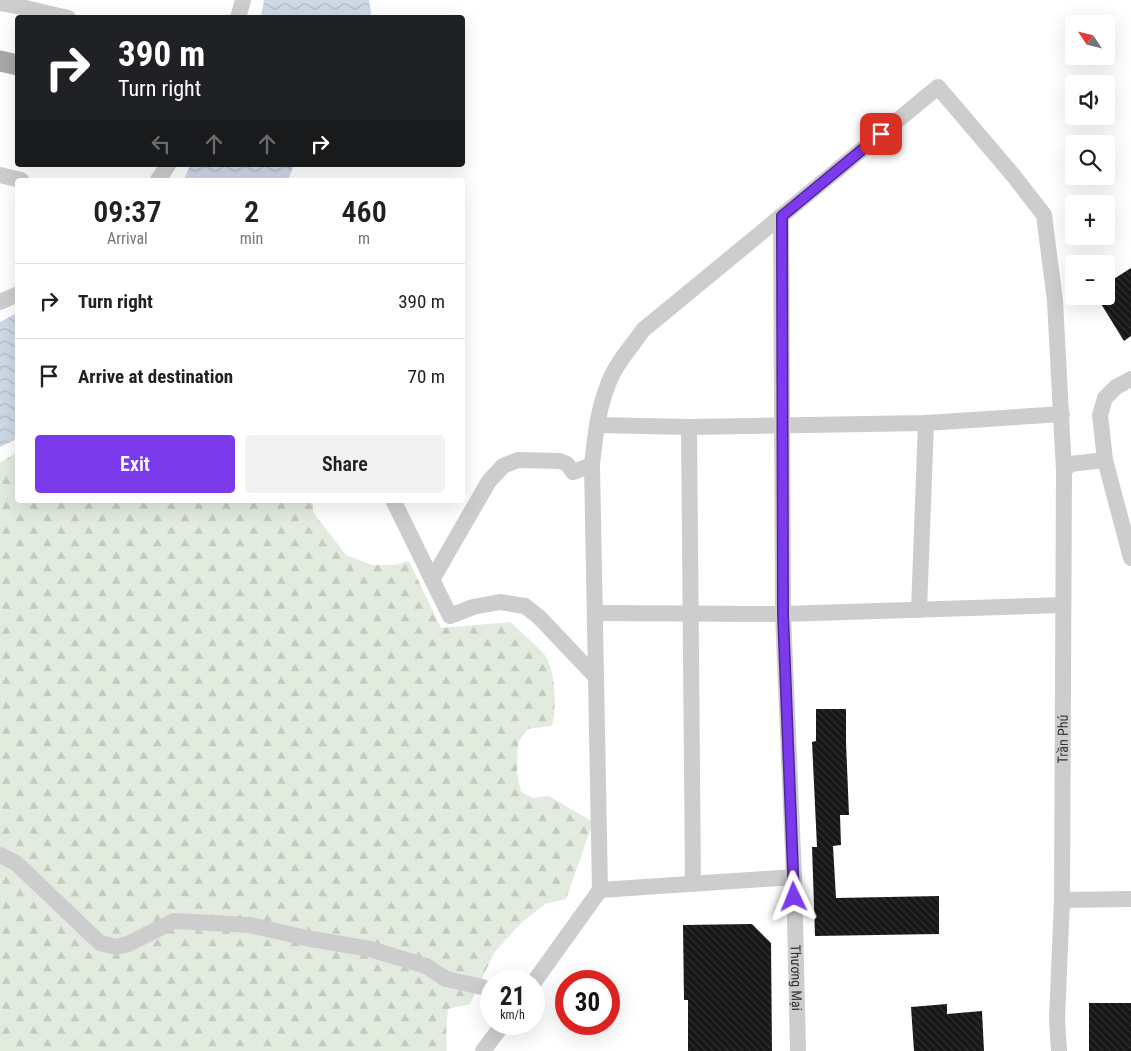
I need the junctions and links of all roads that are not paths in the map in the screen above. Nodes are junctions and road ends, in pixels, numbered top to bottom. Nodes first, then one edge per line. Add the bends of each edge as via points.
1 (243, 0) edge
2 (0, 3) edge
3 (55, 15) edge
4 (239, 15) edge
5 (0, 47) edge
6 (15, 50) edge
7 (0, 61) edge
8 (15, 64) edge
9 (167, 167) edge
10 (0, 175) edge
11 (159, 178) edge
12 (15, 179) edge
13 (782, 216) junction
14 (15, 295) edge
15 (0, 302) edge
16 (1131, 379) edge
17 (1062, 414) junction
18 (926, 422) junction
19 (597, 425) junction
20 (783, 426) junction
21 (689, 427) junction
22 (1105, 460) junction
23 (592, 465) junction
24 (1064, 471) junction
25 (394, 503) edge
26 (1131, 558) edge
27 (432, 580) junction
28 (1063, 605) junction
29 (919, 610) junction
30 (595, 613) junction
31 (691, 613) junction
32 (783, 614) junction
33 (596, 677) junction
34 (0, 855) edge
35 (794, 877) junction
36 (693, 884) junction
37 (600, 890) junction
38 (1131, 899) edge
39 (1062, 900) junction
40 (543, 970) edge
41 (480, 987) edge
42 (495, 1035) edge
43 (483, 1051) edge
44 (798, 1051) edge
45 (1059, 1051) edge

1 - 4 street
2 - 3 street
5 - 6 main road
7 - 8 main road
9 - 11 street
10 - 12 street
13 - 17 street, Trần Phú via 938,87 1044,215
13 - 19 street via 643,330 609,380
13 - 20 street, Thương Mại
14 - 15 street
16 - 22 street via 1116,387 1106,398 1100,415
17 - 18 street
17 - 24 street, Trần Phú
18 - 20 street
18 - 29 street
19 - 21 street
19 - 23 street
20 - 21 street
20 - 32 street, Thương Mại
21 - 31 street
22 - 24 street via 1070,464
22 - 26 street
23 - 27 street via 574,472 560,461 518,460 502,466 489,481
23 - 30 street
24 - 28 street, Trần Phú
25 - 27 street
27 - 33 street via 450,616 500,602 525,606
28 - 29 street
28 - 39 street, Trần Phú
29 - 32 street
30 - 31 street
30 - 33 street
31 - 32 street
31 - 36 street
32 - 35 street, Thương Mại
33 - 37 street
34 - 41 street via 16,864 100,943 116,947 128,944 174,921 250,925 370,949 426,966 446,979
35 - 36 street
35 - 44 street, Thương Mại
36 - 37 street
37 - 40 street
38 - 39 street
39 - 45 street, Trần Phú via 1056,1019
42 - 43 street

